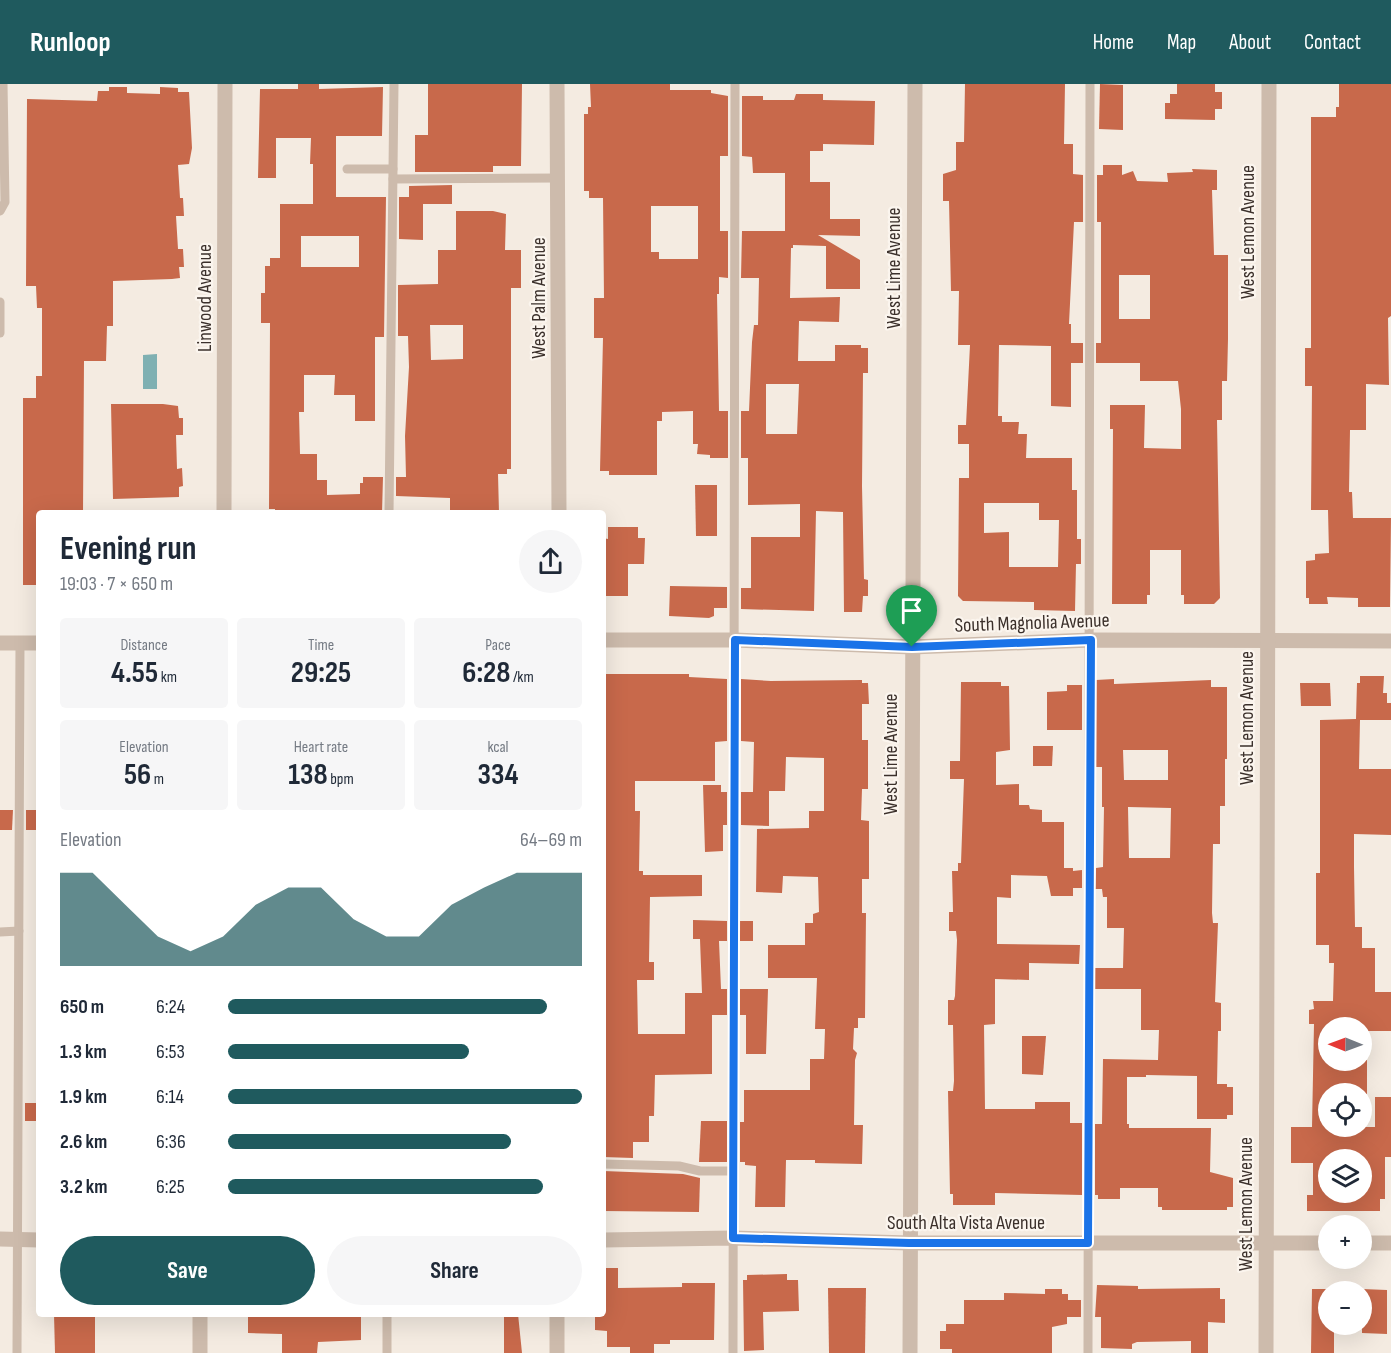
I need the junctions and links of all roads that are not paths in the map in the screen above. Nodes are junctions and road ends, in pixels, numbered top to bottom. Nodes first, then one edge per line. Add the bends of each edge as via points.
1 (3, 84) edge
2 (225, 84) edge
3 (394, 84) edge
4 (557, 84) edge
5 (735, 84) edge
6 (915, 84) edge
7 (1090, 84) edge
8 (1269, 84) edge
9 (347, 169) dead end
10 (393, 174) junction
11 (559, 178) junction
12 (0, 211) edge
13 (0, 302) edge
14 (0, 333) edge
15 (224, 510) edge
16 (389, 510) edge
17 (559, 510) edge
18 (606, 640) edge
19 (735, 640) junction
20 (1091, 640) junction
21 (1267, 641) junction
22 (1391, 641) edge
23 (0, 643) edge
24 (20, 643) junction
25 (36, 643) edge
26 (912, 647) junction
27 (19, 931) junction
28 (0, 932) edge
29 (606, 1164) edge
30 (734, 1171) junction
31 (733, 1238) junction
32 (0, 1239) edge
33 (17, 1239) junction
34 (36, 1240) edge
35 (606, 1240) edge
36 (909, 1243) junction
37 (1088, 1243) junction
38 (1318, 1243) edge
39 (1372, 1243) edge
40 (1391, 1243) edge
41 (1266, 1244) junction
42 (200, 1317) edge
43 (387, 1317) edge
44 (557, 1317) edge
45 (16, 1353) edge
46 (200, 1353) edge
47 (387, 1353) edge
48 (557, 1353) edge
49 (733, 1353) edge
50 (910, 1353) edge
51 (1088, 1353) edge
52 (1266, 1353) edge

1 - 12 lane via 5,202
2 - 15 street, Linwood Avenue
3 - 10 lane
4 - 11 street, West Palm Avenue
5 - 19 lane
6 - 26 street, West Lime Avenue
7 - 20 lane
8 - 21 street, West Lemon Avenue
9 - 10 lane
10 - 11 lane
10 - 16 lane
11 - 17 street, West Palm Avenue
13 - 14 lane
18 - 19 street, South Magnolia Avenue
19 - 26 street, South Magnolia Avenue
19 - 30 lane
20 - 21 street, South Magnolia Avenue
20 - 26 street, South Magnolia Avenue
20 - 37 lane
21 - 22 street, South Magnolia Avenue
21 - 41 street, West Lemon Avenue
23 - 24 street
24 - 25 street
24 - 27 lane
26 - 36 street, West Lime Avenue
27 - 28 lane
27 - 33 lane
29 - 30 lane
30 - 31 lane
31 - 35 street, South Alta Vista Avenue
31 - 36 street, South Alta Vista Avenue
31 - 49 lane
32 - 33 street
33 - 34 street
33 - 45 lane
36 - 37 street, South Alta Vista Avenue
36 - 50 street, West Lime Avenue
37 - 41 street, South Alta Vista Avenue
37 - 51 lane
38 - 41 street, South Alta Vista Avenue
39 - 40 street
41 - 52 street, West Lemon Avenue
42 - 46 street
43 - 47 lane
44 - 48 street

